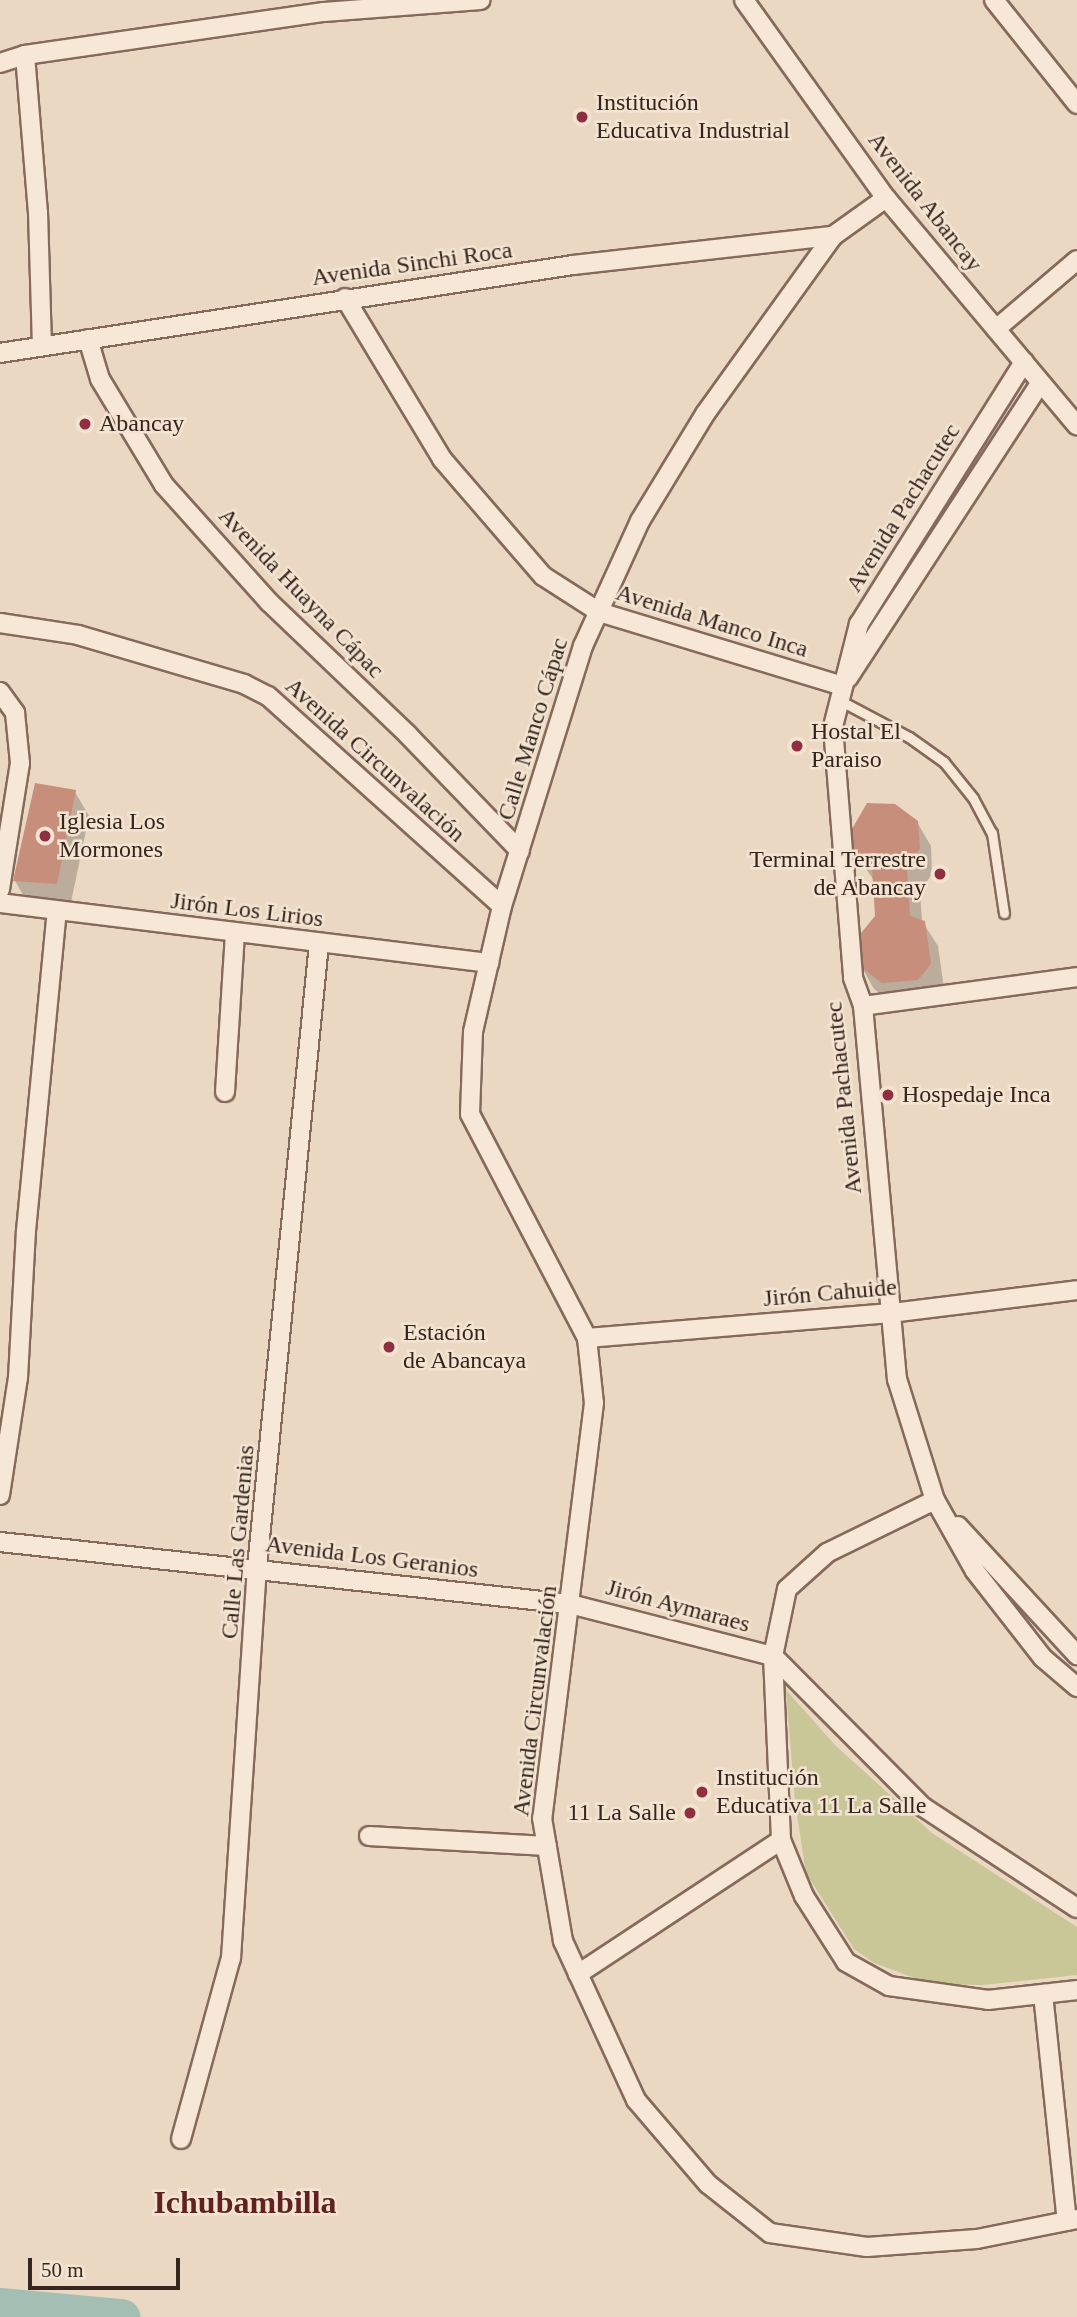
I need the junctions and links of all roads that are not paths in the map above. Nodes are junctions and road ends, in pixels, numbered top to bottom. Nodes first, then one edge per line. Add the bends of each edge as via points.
1 (481, 0) edge
2 (744, 0) edge
3 (994, 0) edge
4 (25, 55) junction
5 (0, 63) edge
6 (1077, 104) edge
7 (886, 198) junction
8 (833, 236) junction
9 (1077, 260) edge
10 (345, 298) junction
11 (996, 329) junction
12 (88, 339) junction
13 (42, 346) junction
14 (0, 353) edge
15 (1024, 362) junction
16 (1040, 383) junction
17 (1077, 426) edge
18 (599, 612) junction
19 (0, 623) edge
20 (0, 692) edge
21 (840, 693) junction
22 (520, 851) junction
23 (0, 889) edge
24 (0, 902) edge
25 (502, 906) junction
26 (57, 911) junction
27 (1004, 913) dead end
28 (236, 934) junction
29 (319, 944) junction
30 (489, 963) junction
31 (1077, 977) edge
32 (863, 1006) junction
33 (225, 1092) dead end
34 (1077, 1290) edge
35 (891, 1313) junction
36 (587, 1338) junction
37 (0, 1495) edge
38 (935, 1500) junction
39 (0, 1542) edge
40 (257, 1568) junction
41 (570, 1604) junction
42 (1077, 1655) edge
43 (773, 1656) junction
44 (1077, 1687) edge
45 (369, 1836) dead end
46 (781, 1840) junction
47 (547, 1846) junction
48 (1077, 1908) edge
49 (578, 1974) junction
50 (1077, 1990) edge
51 (1043, 1994) junction
52 (181, 2139) dead end
53 (1074, 2218) edge

1 - 4 street via 324,12
2 - 7 street, Avenida Abancay
3 - 6 street
4 - 5 street
4 - 13 street via 38,212
7 - 8 street, Calle Manco Cápac
7 - 11 street, Avenida Abancay
8 - 10 street, Avenida Sinchi Roca
8 - 18 street, Calle Manco Cápac via 705,414 640,521
9 - 11 street
10 - 12 street, Avenida Sinchi Roca
10 - 18 street, Avenida Manco Inca via 442,459 543,576
11 - 15 street, Avenida Abancay
12 - 13 street, Avenida Sinchi Roca
12 - 22 street, Avenida Huayna Cápac via 100,379 164,485 269,602
13 - 14 street, Avenida Sinchi Roca
15 - 16 street, Avenida Abancay
15 - 21 street, Avenida Pachacutec via 859,624
16 - 17 street, Avenida Abancay
16 - 21 street, Avenida Pachacutec
18 - 21 street, Avenida Manco Inca
18 - 22 street, Calle Manco Cápac via 583,646
19 - 25 street, Avenida Circunvalación via 78,635 244,684 268,696
20 - 23 street via 15,713 20,763
21 - 27 lane via 944,762 973,798 992,832
21 - 32 street, Avenida Pachacutec via 834,727 841,840 853,978
22 - 25 street, Calle Manco Cápac
24 - 26 street, Jirón Los Lirios
25 - 30 street, Calle Manco Cápac
26 - 28 street, Jirón Los Lirios
26 - 37 street via 26,1231 18,1378
28 - 29 street, Jirón Los Lirios
28 - 33 street
29 - 30 street, Jirón Los Lirios
29 - 40 street, Calle Las Gardenias
30 - 36 street, Calle Manco Cápac via 473,1032 470,1114
31 - 32 street
32 - 35 street, Avenida Pachacutec
34 - 35 street, Jirón Cahuide
35 - 36 street, Jirón Cahuide
35 - 38 street, Avenida Pachacutec via 897,1379
36 - 41 street, Avenida Circunvalación via 594,1403
38 - 42 street, Avenida Pachacutec
38 - 43 street via 827,1553 787,1589
38 - 44 street, Avenida Pachacutec via 975,1571 1043,1658
39 - 40 street, Avenida Los Geranios
40 - 41 street, Avenida Los Geranios
40 - 52 street, Calle Las Gardenias via 231,1958
41 - 43 street, Jirón Aymaraes
41 - 47 street, Avenida Circunvalación via 542,1818
43 - 46 street
43 - 48 street via 923,1807
45 - 47 street
46 - 49 street
46 - 51 street via 804,1896 846,1962 889,1986 988,2000
47 - 49 street, Avenida Circunvalación via 563,1941
49 - 53 street, Avenida Circunvalación via 636,2101 708,2184 770,2232 867,2247 977,2239
50 - 51 street
51 - 53 street

